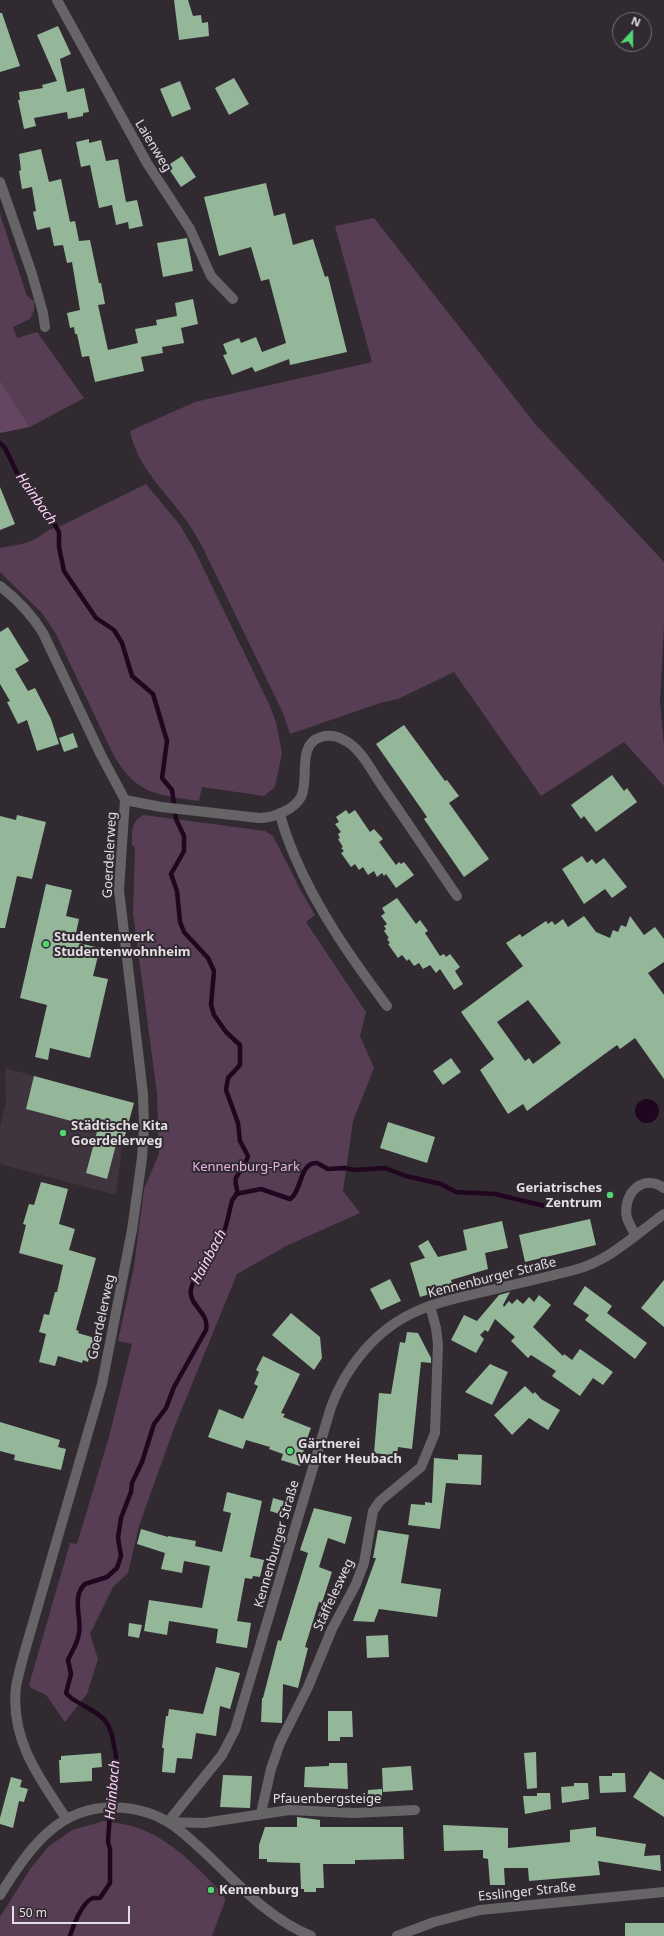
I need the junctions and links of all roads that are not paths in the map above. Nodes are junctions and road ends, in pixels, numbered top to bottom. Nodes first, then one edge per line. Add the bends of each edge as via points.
1 (57, 0) edge
2 (0, 182) edge
3 (233, 299) dead end
4 (45, 327) dead end
5 (0, 586) edge
6 (125, 800) junction
7 (280, 813) junction
8 (457, 896) dead end
9 (387, 1006) dead end
10 (664, 1188) edge
11 (664, 1214) edge
12 (635, 1235) junction
13 (430, 1306) junction
14 (415, 1810) dead end
15 (262, 1813) junction
16 (66, 1818) junction
17 (168, 1822) junction
18 (664, 1892) edge
19 (0, 1895) edge
20 (311, 1936) edge
21 (397, 1936) edge

1 - 3 street, Laienweg via 147,163 190,229 211,276
2 - 4 street via 32,274
5 - 6 street, Goerdelerweg via 19,601 43,633
6 - 7 street, Goerdelerweg via 161,807 259,818 270,818
6 - 16 street, Goerdelerweg via 119,890 143,1094 142,1158 128,1255 102,1384 16,1688 17,1719 27,1757
7 - 8 street, Goerdelerweg via 301,797 306,757 313,741 328,736 345,740 368,765
7 - 9 street via 284,831 313,896 336,934
10 - 12 street via 654,1183 645,1183 632,1191 628,1202 627,1219
11 - 12 street, Kennenburger Straße
12 - 13 street, Kennenburger Straße via 605,1258 584,1268
13 - 15 street, Stäffelesweg via 438,1344 435,1433 421,1467 380,1501 372,1511 362,1568 280,1743 271,1769
13 - 17 street, Kennenburger Straße via 406,1316 378,1337 340,1384 328,1415 235,1730 222,1755
14 - 15 street, Pfauenbergsteige via 360,1814 289,1810
15 - 17 street, Pfauenbergsteige via 204,1823
16 - 17 street via 103,1807 138,1810
16 - 19 street via 35,1844
17 - 20 street via 267,1910
18 - 21 street, Esslinger Straße via 480,1910 434,1922

